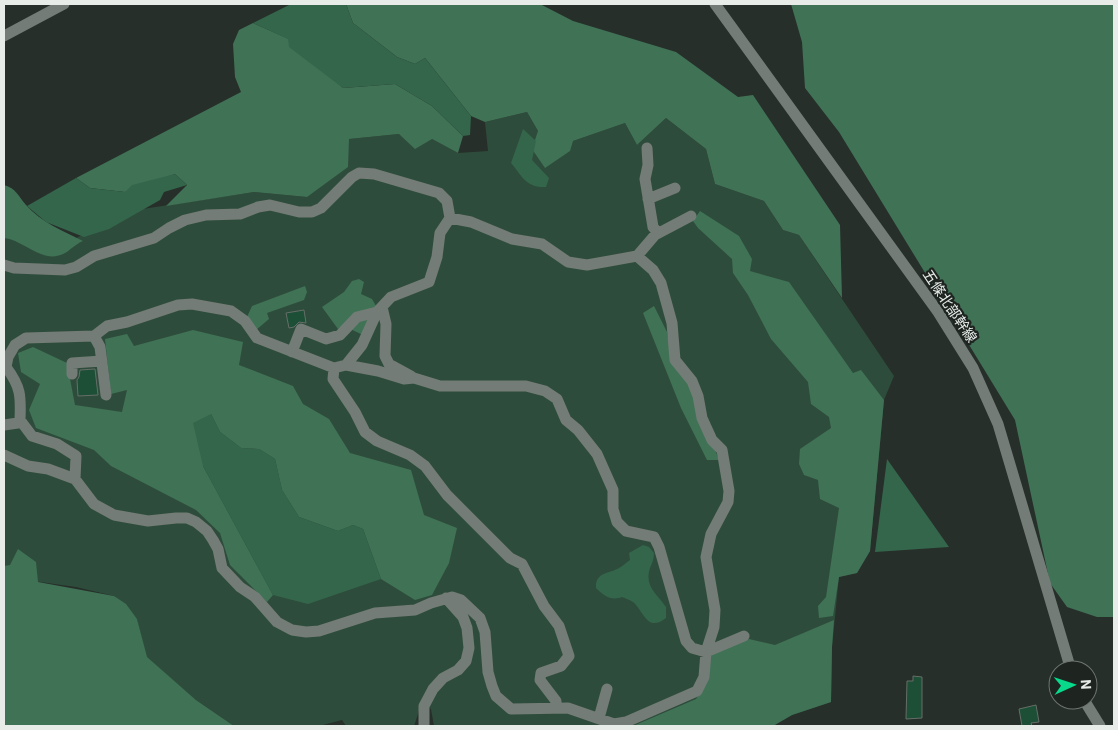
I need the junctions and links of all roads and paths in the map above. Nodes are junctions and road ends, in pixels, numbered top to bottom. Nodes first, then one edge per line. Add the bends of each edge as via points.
1 (64, 4) edge
2 (715, 4) edge
3 (4, 36) edge
4 (647, 148) dead end
5 (675, 188) dead end
6 (648, 199) junction
7 (691, 216) dead end
8 (450, 218) junction
9 (658, 233) junction
10 (638, 256) junction
11 (4, 265) edge
12 (380, 309) junction
13 (94, 336) junction
14 (292, 352) junction
15 (102, 361) junction
16 (346, 365) junction
17 (5, 367) edge
18 (334, 368) junction
19 (72, 374) dead end
20 (414, 378) junction
21 (106, 395) dead end
22 (20, 420) junction
23 (4, 425) edge
24 (4, 455) edge
25 (75, 479) junction
26 (446, 598) junction
27 (744, 636) dead end
28 (706, 652) junction
29 (1068, 660) edge
30 (607, 689) dead end
31 (556, 708) junction
32 (1090, 710) edge
33 (599, 718) junction
34 (424, 726) edge
35 (1100, 726) edge

1 - 3 street
2 - 29 street, 五條北部幹線 via 938,312 973,368 998,424
4 - 6 street via 645,179
5 - 6 street
6 - 9 street via 653,227
7 - 9 street
8 - 10 street via 472,222 512,239 542,244 568,262 587,265
8 - 11 street via 447,201 439,192 359,173 321,208 312,212 270,205 240,214 206,215 185,220 154,238 94,256 76,267 14,268
8 - 12 street via 440,233 429,282 391,297
9 - 10 street
10 - 28 street via 661,283 672,323 675,360 692,381 702,418 712,440 722,450 728,502 711,534 706,557 715,610 714,627
12 - 14 street via 357,317 340,336 326,339 301,329
12 - 16 street via 362,344
12 - 20 street via 386,324 385,356 389,364
13 - 14 street via 107,326 178,305 192,304 231,311 245,321 257,338
13 - 15 street
13 - 17 street via 26,338 15,345
14 - 18 street
15 - 19 street via 72,363
15 - 21 street
16 - 18 street
16 - 20 street via 404,379
17 - 22 street via 16,380 21,397
18 - 31 street via 333,379 365,432 425,466 447,495 510,558 522,564 544,606 559,626 569,656 562,666 541,673 540,680 556,701
20 - 28 street via 440,386 526,386 544,390 556,399 566,420 597,454 613,490 617,522 626,531 654,538 686,641 692,648
22 - 23 street
22 - 25 street via 32,436 57,444 76,456
24 - 25 street via 28,466 48,468
25 - 26 street via 94,504 114,515 148,521 186,518 196,522 214,540 222,568 277,622 292,630 319,631 375,613 415,610
26 - 31 street via 461,600 480,618 485,632 488,672 496,696 503,704 518,710
26 - 34 street via 467,628 468,655 458,670 443,678 433,689 424,706
27 - 28 street
28 - 33 street via 704,677 697,691 626,722 614,724
30 - 33 street
31 - 33 street via 568,708
32 - 35 street

